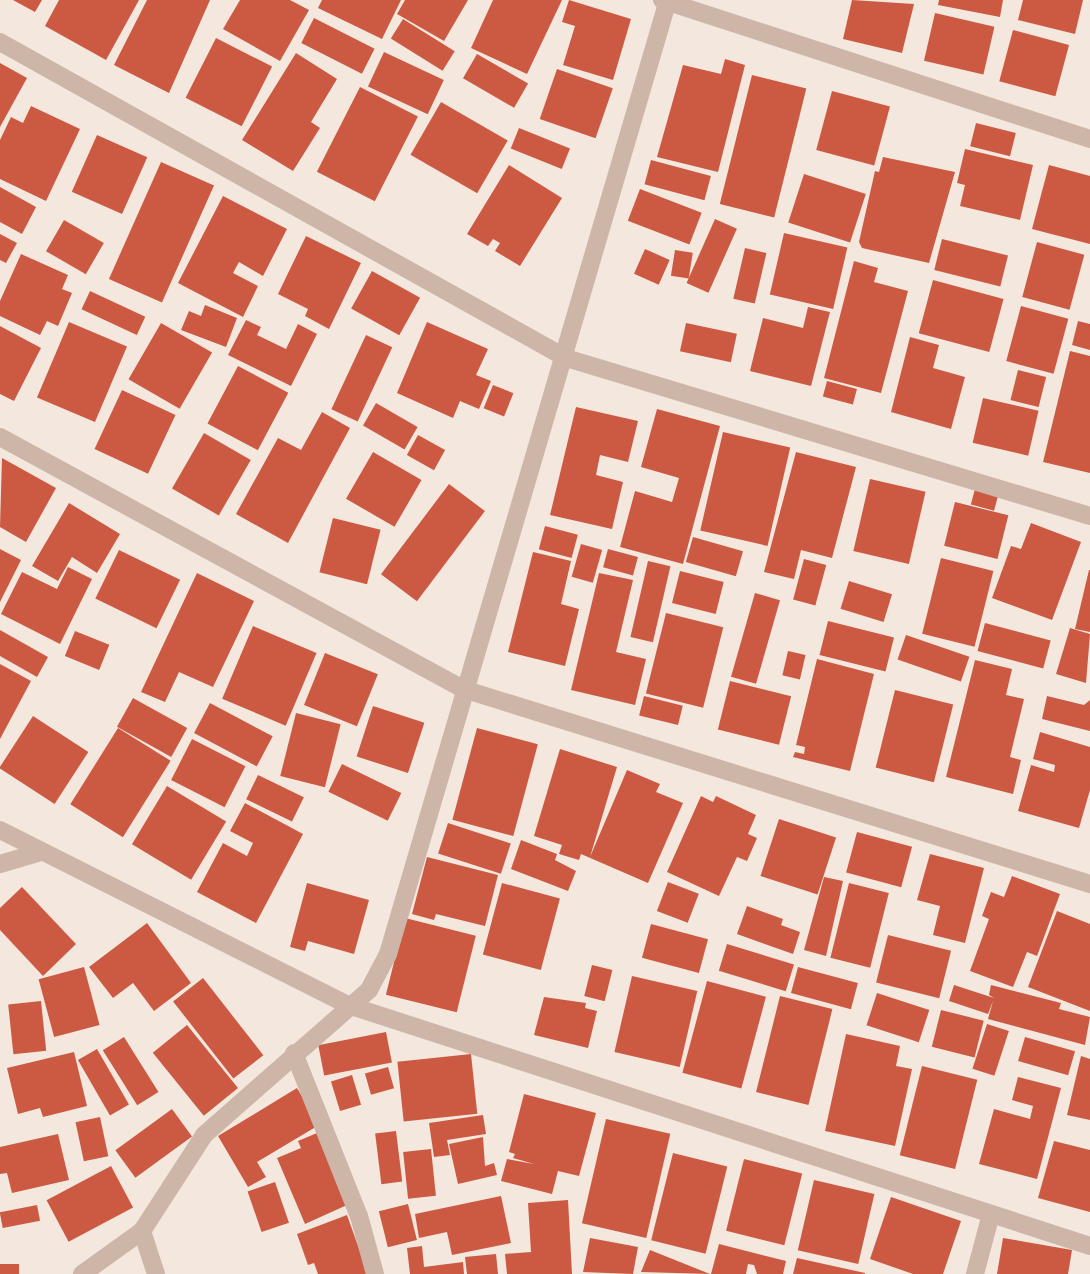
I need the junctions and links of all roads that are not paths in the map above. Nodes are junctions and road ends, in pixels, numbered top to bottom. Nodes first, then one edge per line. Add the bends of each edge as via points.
1 (666, 1) edge
2 (0, 42) edge
3 (1090, 139) edge
4 (566, 358) junction
5 (0, 437) edge
6 (1090, 516) edge
7 (463, 689) junction
8 (0, 830) edge
9 (41, 852) junction
10 (0, 864) edge
11 (1090, 884) edge
12 (348, 1005) junction
13 (294, 1053) junction
14 (991, 1214) junction
15 (142, 1231) junction
16 (1090, 1246) edge
17 (82, 1274) edge
18 (156, 1274) edge
19 (375, 1274) edge
20 (975, 1274) edge

1 - 3 street
1 - 4 street
2 - 4 street
4 - 6 street
4 - 7 street
5 - 7 street
7 - 11 street
7 - 12 street via 388,954 369,990
8 - 9 street
9 - 10 street
9 - 12 street
12 - 13 street
12 - 14 street
13 - 15 street via 204,1135
13 - 19 street via 359,1216
14 - 16 street
14 - 20 street
15 - 17 street
15 - 18 street

